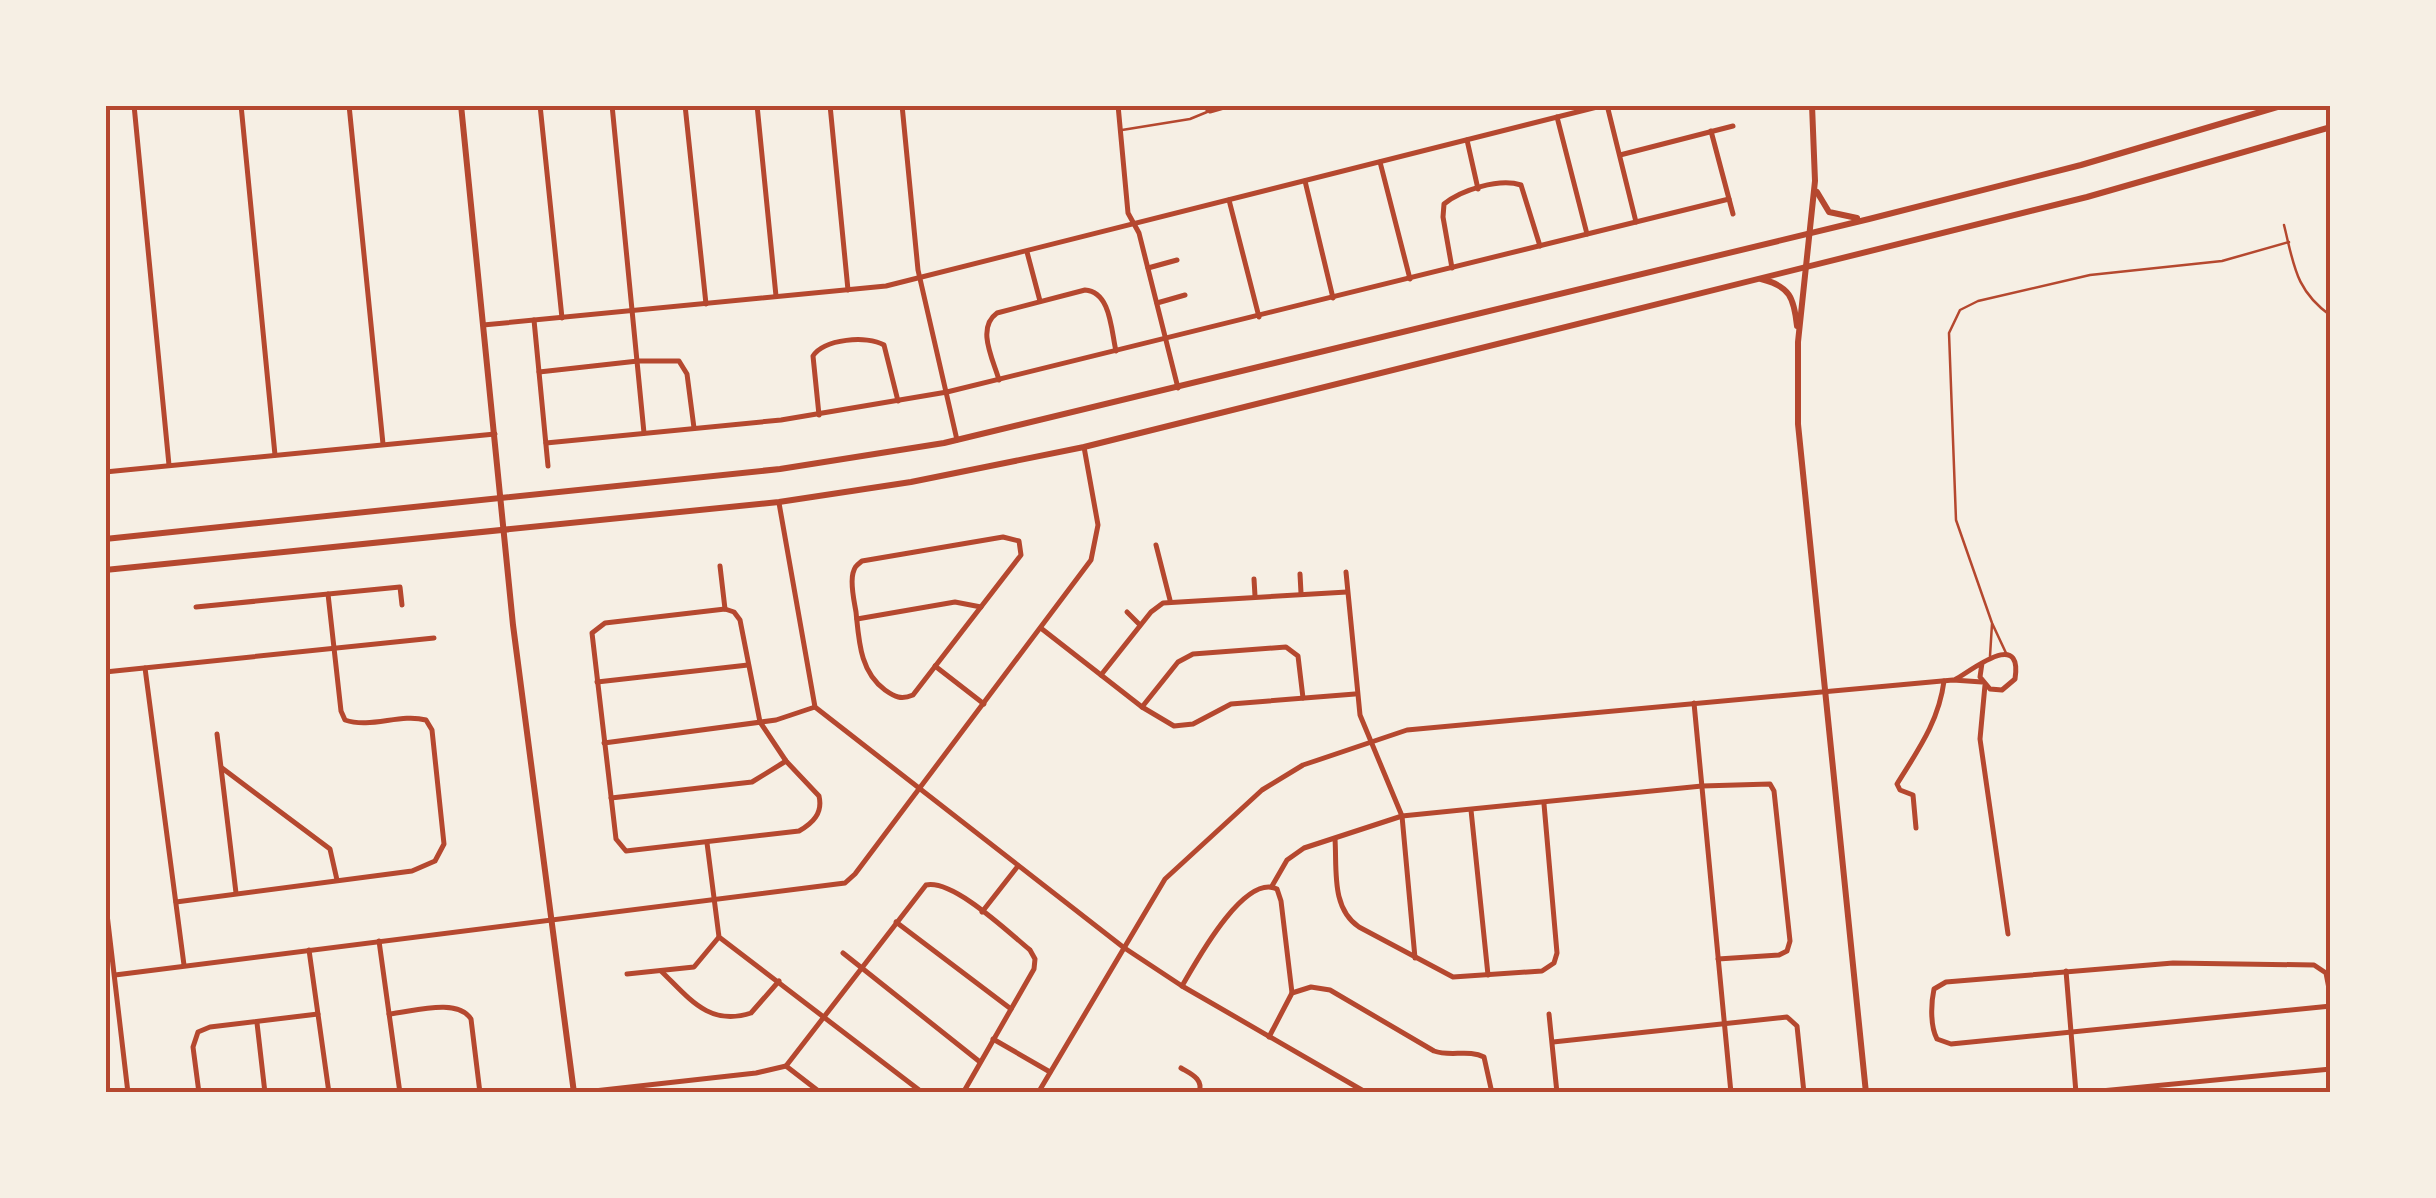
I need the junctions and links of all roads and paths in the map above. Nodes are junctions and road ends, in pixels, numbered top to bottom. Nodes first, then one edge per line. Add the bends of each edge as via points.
1 (134, 105) edge
2 (241, 105) edge
3 (349, 105) edge
4 (461, 105) edge
5 (540, 105) edge
6 (612, 105) edge
7 (684, 105) edge
8 (757, 105) edge
9 (830, 105) edge
10 (902, 105) edge
11 (1118, 105) edge
12 (1203, 105) edge
13 (1232, 105) edge
14 (1606, 105) edge
15 (1812, 105) edge
16 (2284, 105) edge
17 (1210, 111) junction
18 (1557, 117) junction
19 (1732, 126) dead end
20 (2331, 127) edge
21 (1120, 130) junction
22 (1711, 131) junction
23 (1467, 140) junction
24 (1620, 155) junction
25 (1380, 162) junction
26 (1815, 180) junction
27 (1305, 181) junction
28 (1478, 189) junction
29 (1729, 199) junction
30 (1230, 200) junction
31 (1732, 214) dead end
32 (1869, 218) junction
33 (1636, 222) junction
34 (1134, 224) junction
35 (2284, 225) dead end
36 (1812, 232) junction
37 (1587, 234) junction
38 (2288, 242) junction
39 (1540, 246) junction
40 (1027, 252) junction
41 (1177, 260) dead end
42 (1808, 266) junction
43 (1148, 268) junction
44 (1452, 268) junction
45 (921, 278) junction
46 (1760, 278) junction
47 (1410, 279) junction
48 (848, 290) junction
49 (1184, 295) dead end
50 (776, 297) junction
51 (1333, 298) junction
52 (1040, 301) junction
53 (1157, 303) junction
54 (706, 304) junction
55 (632, 311) junction
56 (2331, 316) edge
57 (1259, 317) junction
58 (562, 318) junction
59 (534, 320) junction
60 (483, 325) junction
61 (1166, 340) junction
62 (1798, 342) junction
63 (1116, 351) junction
64 (638, 362) junction
65 (539, 372) junction
66 (999, 380) junction
67 (1178, 388) junction
68 (947, 392) junction
69 (898, 401) junction
70 (819, 415) junction
71 (694, 429) junction
72 (644, 433) junction
73 (495, 434) junction
74 (957, 440) junction
75 (546, 443) junction
76 (383, 444) junction
77 (1084, 447) junction
78 (275, 455) junction
79 (169, 466) junction
80 (548, 466) dead end
81 (105, 472) edge
82 (500, 498) junction
83 (779, 502) junction
84 (503, 529) junction
85 (105, 539) edge
86 (1156, 545) dead end
87 (720, 566) dead end
88 (105, 570) edge
89 (1346, 572) dead end
90 (1300, 574) dead end
91 (1254, 579) dead end
92 (1348, 592) junction
93 (1302, 593) junction
94 (328, 594) junction
95 (1256, 597) junction
96 (1170, 602) junction
97 (402, 605) dead end
98 (196, 606) dead end
99 (981, 607) junction
100 (725, 609) junction
101 (1127, 612) dead end
102 (857, 619) junction
103 (1992, 623) junction
104 (1140, 625) junction
105 (1042, 628) junction
106 (434, 638) dead end
107 (334, 648) junction
108 (1990, 656) junction
109 (2008, 658) junction
110 (1982, 663) junction
111 (748, 665) junction
112 (936, 666) junction
113 (145, 668) junction
114 (105, 672) edge
115 (1101, 675) junction
116 (1954, 680) junction
117 (1944, 681) junction
118 (596, 682) junction
119 (1983, 683) junction
120 (1822, 691) junction
121 (1356, 694) junction
122 (1302, 698) junction
123 (1694, 702) junction
124 (984, 704) junction
125 (815, 707) junction
126 (1142, 707) junction
127 (760, 722) junction
128 (217, 734) dead end
129 (1369, 741) junction
130 (604, 743) junction
131 (786, 761) junction
132 (222, 768) junction
133 (1702, 786) junction
134 (918, 789) junction
135 (610, 798) junction
136 (1544, 802) junction
137 (1470, 810) junction
138 (1402, 816) junction
139 (1916, 828) dead end
140 (1335, 839) junction
141 (707, 844) junction
142 (1018, 866) junction
143 (337, 880) junction
144 (1272, 886) junction
145 (236, 893) junction
146 (105, 898) edge
147 (713, 900) junction
148 (176, 902) junction
149 (982, 912) junction
150 (550, 920) junction
151 (896, 922) junction
152 (2008, 934) dead end
153 (719, 937) junction
154 (379, 941) junction
155 (1122, 947) junction
156 (310, 950) junction
157 (843, 953) dead end
158 (1415, 958) junction
159 (1718, 960) junction
160 (184, 965) junction
161 (860, 970) junction
162 (661, 971) junction
163 (2066, 971) junction
164 (114, 974) junction
165 (627, 974) dead end
166 (1488, 975) junction
167 (779, 980) junction
168 (1182, 986) junction
169 (1292, 993) junction
170 (2331, 1003) edge
171 (1010, 1009) junction
172 (318, 1014) junction
173 (389, 1014) junction
174 (1549, 1014) dead end
175 (823, 1016) junction
176 (257, 1023) junction
177 (1724, 1024) junction
178 (2071, 1032) junction
179 (1269, 1036) junction
180 (993, 1039) junction
181 (1553, 1042) junction
182 (980, 1062) junction
183 (786, 1066) junction
184 (1181, 1068) dead end
185 (2331, 1069) edge
186 (1050, 1072) junction
187 (645, 1090) edge
188 (2141, 1090) edge
189 (1731, 1092) edge
190 (128, 1093) edge
191 (199, 1093) edge
192 (266, 1093) edge
193 (329, 1093) edge
194 (400, 1093) edge
195 (480, 1093) edge
196 (575, 1093) edge
197 (821, 1093) edge
198 (924, 1093) edge
199 (963, 1093) edge
200 (1038, 1093) edge
201 (1199, 1093) edge
202 (1367, 1093) edge
203 (1492, 1093) edge
204 (1557, 1093) edge
205 (1707, 1093) edge
206 (1804, 1093) edge
207 (1866, 1093) edge
208 (2078, 1093) edge

1 - 79 street
2 - 78 street
3 - 76 street
4 - 60 main road
5 - 58 street
6 - 55 street
7 - 54 street
8 - 50 street
9 - 48 street
10 - 45 street
11 - 21 street
12 - 17 street
13 - 17 street
14 - 18 street
14 - 24 street
15 - 26 main road
16 - 32 main road
17 - 21 lane
18 - 23 street
18 - 37 street
19 - 22 street
20 - 42 main road via 2087,198
21 - 34 street
22 - 24 street
22 - 29 street
23 - 25 street
23 - 28 street
24 - 33 street
25 - 27 street
25 - 47 street
26 - 32 main road via 1830,212
26 - 36 main road
27 - 30 street
27 - 51 street
28 - 39 street via 1521,185
28 - 44 street via 1444,204
29 - 31 street
29 - 33 street
30 - 34 street
30 - 57 street
32 - 36 main road
33 - 37 street
34 - 40 street
34 - 43 street
35 - 38 lane
36 - 42 main road
36 - 67 main road
37 - 39 street
38 - 56 lane via 2302,288
38 - 103 lane via 2222,261 2076,277 1978,301 1955,316 1949,346 1956,520
39 - 44 street
40 - 45 street
40 - 52 street
41 - 43 street
42 - 46 main road
42 - 62 main road
43 - 53 street
44 - 47 street
45 - 48 street
45 - 68 street
46 - 62 main road via 1792,295
46 - 77 main road
47 - 51 street
48 - 50 street
49 - 53 street
50 - 54 street
51 - 57 street
52 - 63 street via 1085,290 1100,294
52 - 66 street via 989,319
53 - 61 street
54 - 55 street
55 - 58 street
55 - 64 street
57 - 61 street
58 - 59 street
59 - 60 street
59 - 65 street
60 - 73 main road
61 - 63 street
61 - 67 street
62 - 120 main road via 1800,454
63 - 66 street
64 - 65 street
64 - 71 street via 673,359 685,366
64 - 72 street
65 - 75 street
66 - 68 street
67 - 74 main road
68 - 69 street
68 - 74 street
69 - 70 street
69 - 70 street via 884,345 824,344 813,361
70 - 71 street
71 - 72 street
72 - 75 street
73 - 76 street
73 - 82 main road
74 - 82 main road via 790,468
75 - 80 street
76 - 78 street
77 - 83 main road
77 - 105 street via 1096,547
78 - 79 street
79 - 81 street
82 - 84 main road
82 - 85 main road
83 - 84 main road
83 - 125 street
84 - 88 main road
84 - 150 main road
86 - 96 street
87 - 100 street
89 - 92 street
90 - 93 street
91 - 95 street
92 - 93 street
92 - 121 street
93 - 95 street
94 - 97 street via 400,587
94 - 98 street
94 - 107 street
95 - 96 street
96 - 104 street
99 - 102 street via 955,602
99 - 102 street via 1021,555 1012,537 862,561 852,576
99 - 112 street
100 - 111 street via 740,620
100 - 118 street via 600,625 592,633
101 - 104 street
102 - 112 street via 871,680 894,697 913,695
103 - 108 lane
103 - 109 lane
104 - 115 street
105 - 115 street
105 - 124 street
106 - 107 street
107 - 113 street
107 - 143 street via 345,720 415,717 432,730 444,844 435,861 412,871
108 - 109 street
108 - 110 street
109 - 119 street via 2016,670 2010,686 1996,690
110 - 116 street
110 - 119 street
111 - 118 street
111 - 127 street
112 - 124 street
113 - 114 street
113 - 148 street
115 - 126 street
116 - 117 street
116 - 119 street
117 - 120 street
117 - 139 street via 1931,730 1897,784 1912,795
118 - 130 street
119 - 152 street via 1980,740
120 - 123 street
120 - 207 main road
121 - 122 street
121 - 129 street
122 - 126 street via 1231,704 1181,727
122 - 126 street via 1298,656 1286,647 1184,657
123 - 129 street via 1406,730
123 - 133 street
124 - 134 street
125 - 127 street
125 - 134 street
127 - 130 street
127 - 131 street
128 - 132 street
129 - 138 street
129 - 155 street via 1294,769 1262,790 1165,879
130 - 135 street
131 - 135 street via 752,782
131 - 141 street via 819,796 814,820 798,831
132 - 143 street via 330,849
132 - 145 street
133 - 136 street
133 - 159 street
133 - 159 street via 1770,784 1774,791 1790,941 1779,955
134 - 142 street
134 - 147 street via 845,882
135 - 141 street via 622,849
136 - 137 street
136 - 166 street via 1556,958 1542,970
137 - 138 street
137 - 166 street
138 - 140 street
138 - 158 street
140 - 144 street via 1293,854
140 - 158 street via 1342,912
141 - 147 street
142 - 149 street
142 - 155 street
143 - 145 street
144 - 168 street via 1259,888 1218,926
144 - 169 street via 1282,900
145 - 148 street
146 - 164 street
147 - 150 street
147 - 153 street
148 - 160 street
149 - 151 street via 934,884
149 - 171 street via 1035,959
150 - 154 street
150 - 196 main road
151 - 161 street
151 - 171 street
153 - 162 street via 694,966
153 - 167 street
154 - 156 street
154 - 173 street
155 - 168 street
155 - 186 street
156 - 160 street
156 - 172 street
157 - 161 street
158 - 166 street via 1454,977
159 - 177 street
160 - 164 street
161 - 175 street
161 - 182 street
162 - 165 street
162 - 167 street via 718,1017 752,1013
163 - 170 street via 2173,963 2314,965 2326,973
163 - 178 street
163 - 178 street via 1938,986 1933,1033 1951,1044
164 - 190 street
167 - 175 street
168 - 179 street
169 - 179 street
169 - 203 street via 1330,990 1434,1051 1476,1053 1488,1064
170 - 178 street
171 - 180 street
172 - 176 street
172 - 193 street
173 - 194 street
173 - 195 street via 466,1010
174 - 181 street
175 - 183 street
175 - 198 street
176 - 191 street via 198,1032
176 - 192 street
177 - 181 street
177 - 189 street
177 - 206 street via 1793,1020
178 - 208 street
179 - 202 street
180 - 182 street
180 - 186 street
181 - 204 street
182 - 199 street
183 - 187 street
183 - 197 street
184 - 201 street via 1196,1077
185 - 188 street
186 - 200 street
187 - 196 street
188 - 208 street
189 - 205 street

